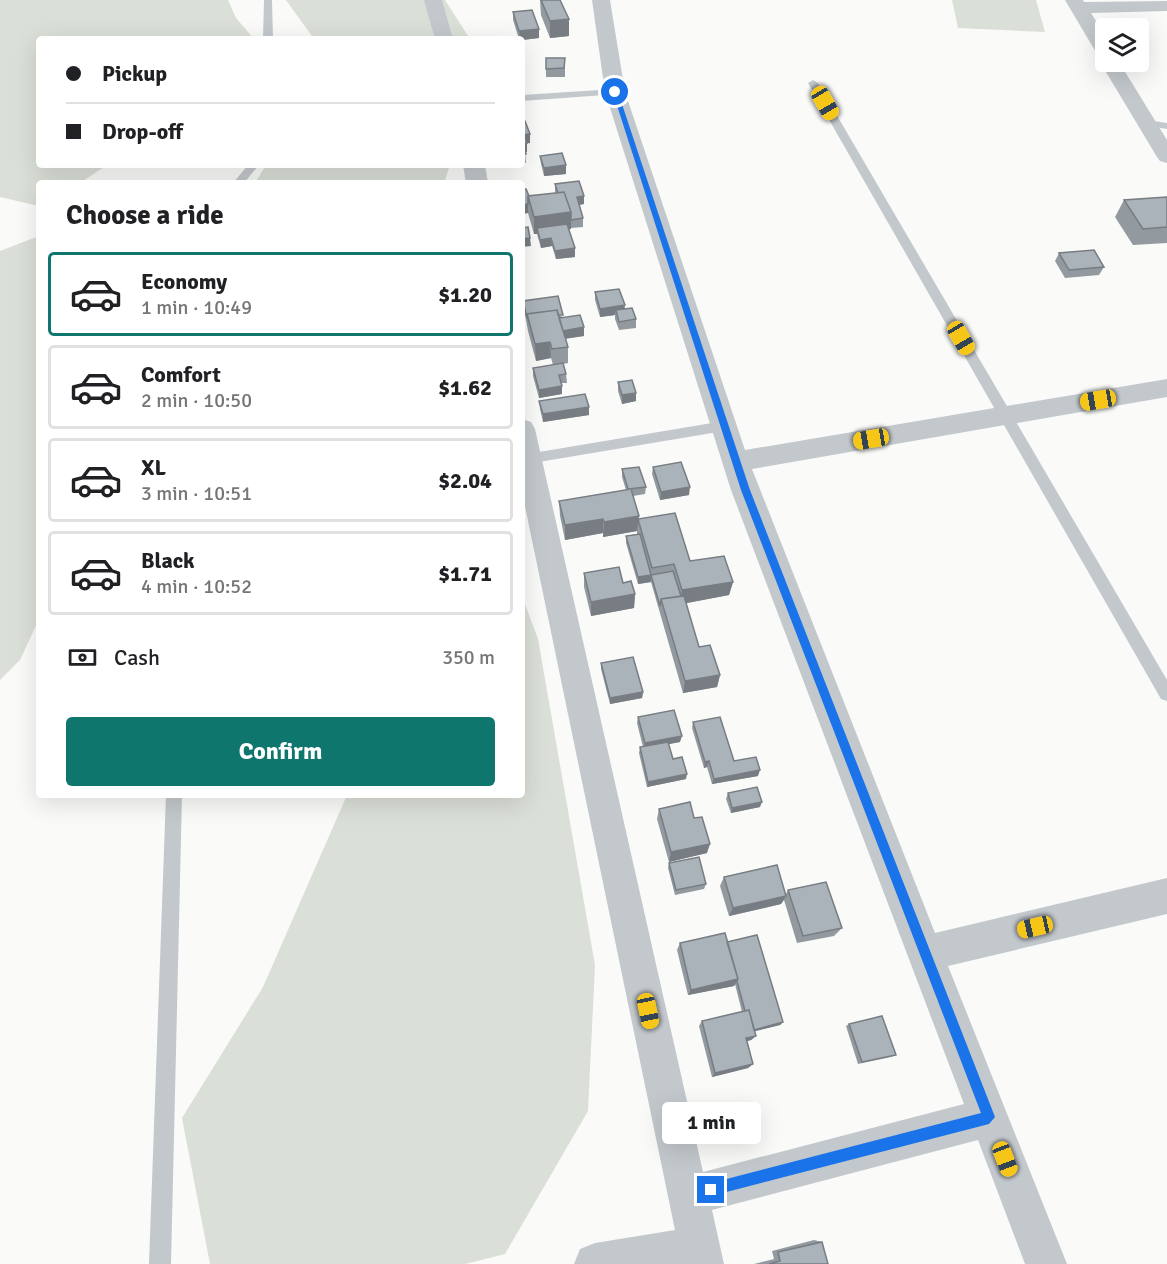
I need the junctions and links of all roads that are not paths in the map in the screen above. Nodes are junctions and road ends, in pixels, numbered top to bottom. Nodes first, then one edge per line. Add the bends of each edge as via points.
1 (268, 0) edge
2 (433, 0) edge
3 (601, 0) edge
4 (1076, 4) edge
5 (1167, 6) edge
6 (268, 36) edge
7 (443, 36) edge
8 (1095, 36) edge
9 (1116, 72) edge
10 (813, 83) dead end
11 (615, 92) junction
12 (525, 98) edge
13 (1147, 123) junction
14 (1167, 126) edge
15 (1167, 157) edge
16 (251, 168) edge
17 (241, 180) edge
18 (1167, 388) edge
19 (1006, 416) junction
20 (724, 426) junction
21 (525, 444) edge
22 (736, 462) junction
23 (1167, 694) edge
24 (174, 798) edge
25 (1167, 896) edge
26 (925, 953) junction
27 (989, 1117) junction
28 (688, 1196) junction
29 (701, 1256) edge
30 (160, 1264) edge
31 (595, 1264) edge
32 (1046, 1264) edge

1 - 6 lane
2 - 7 street
3 - 11 street
4 - 5 street
4 - 8 street
9 - 13 street
10 - 19 lane
11 - 12 lane
11 - 20 street
13 - 14 lane
13 - 15 street
16 - 17 lane
18 - 19 street
19 - 22 street
19 - 23 lane
20 - 21 lane
20 - 22 street
21 - 28 street
22 - 26 street
24 - 30 lane
25 - 26 street
26 - 27 street
27 - 28 street
27 - 32 street
28 - 29 street
29 - 31 street

